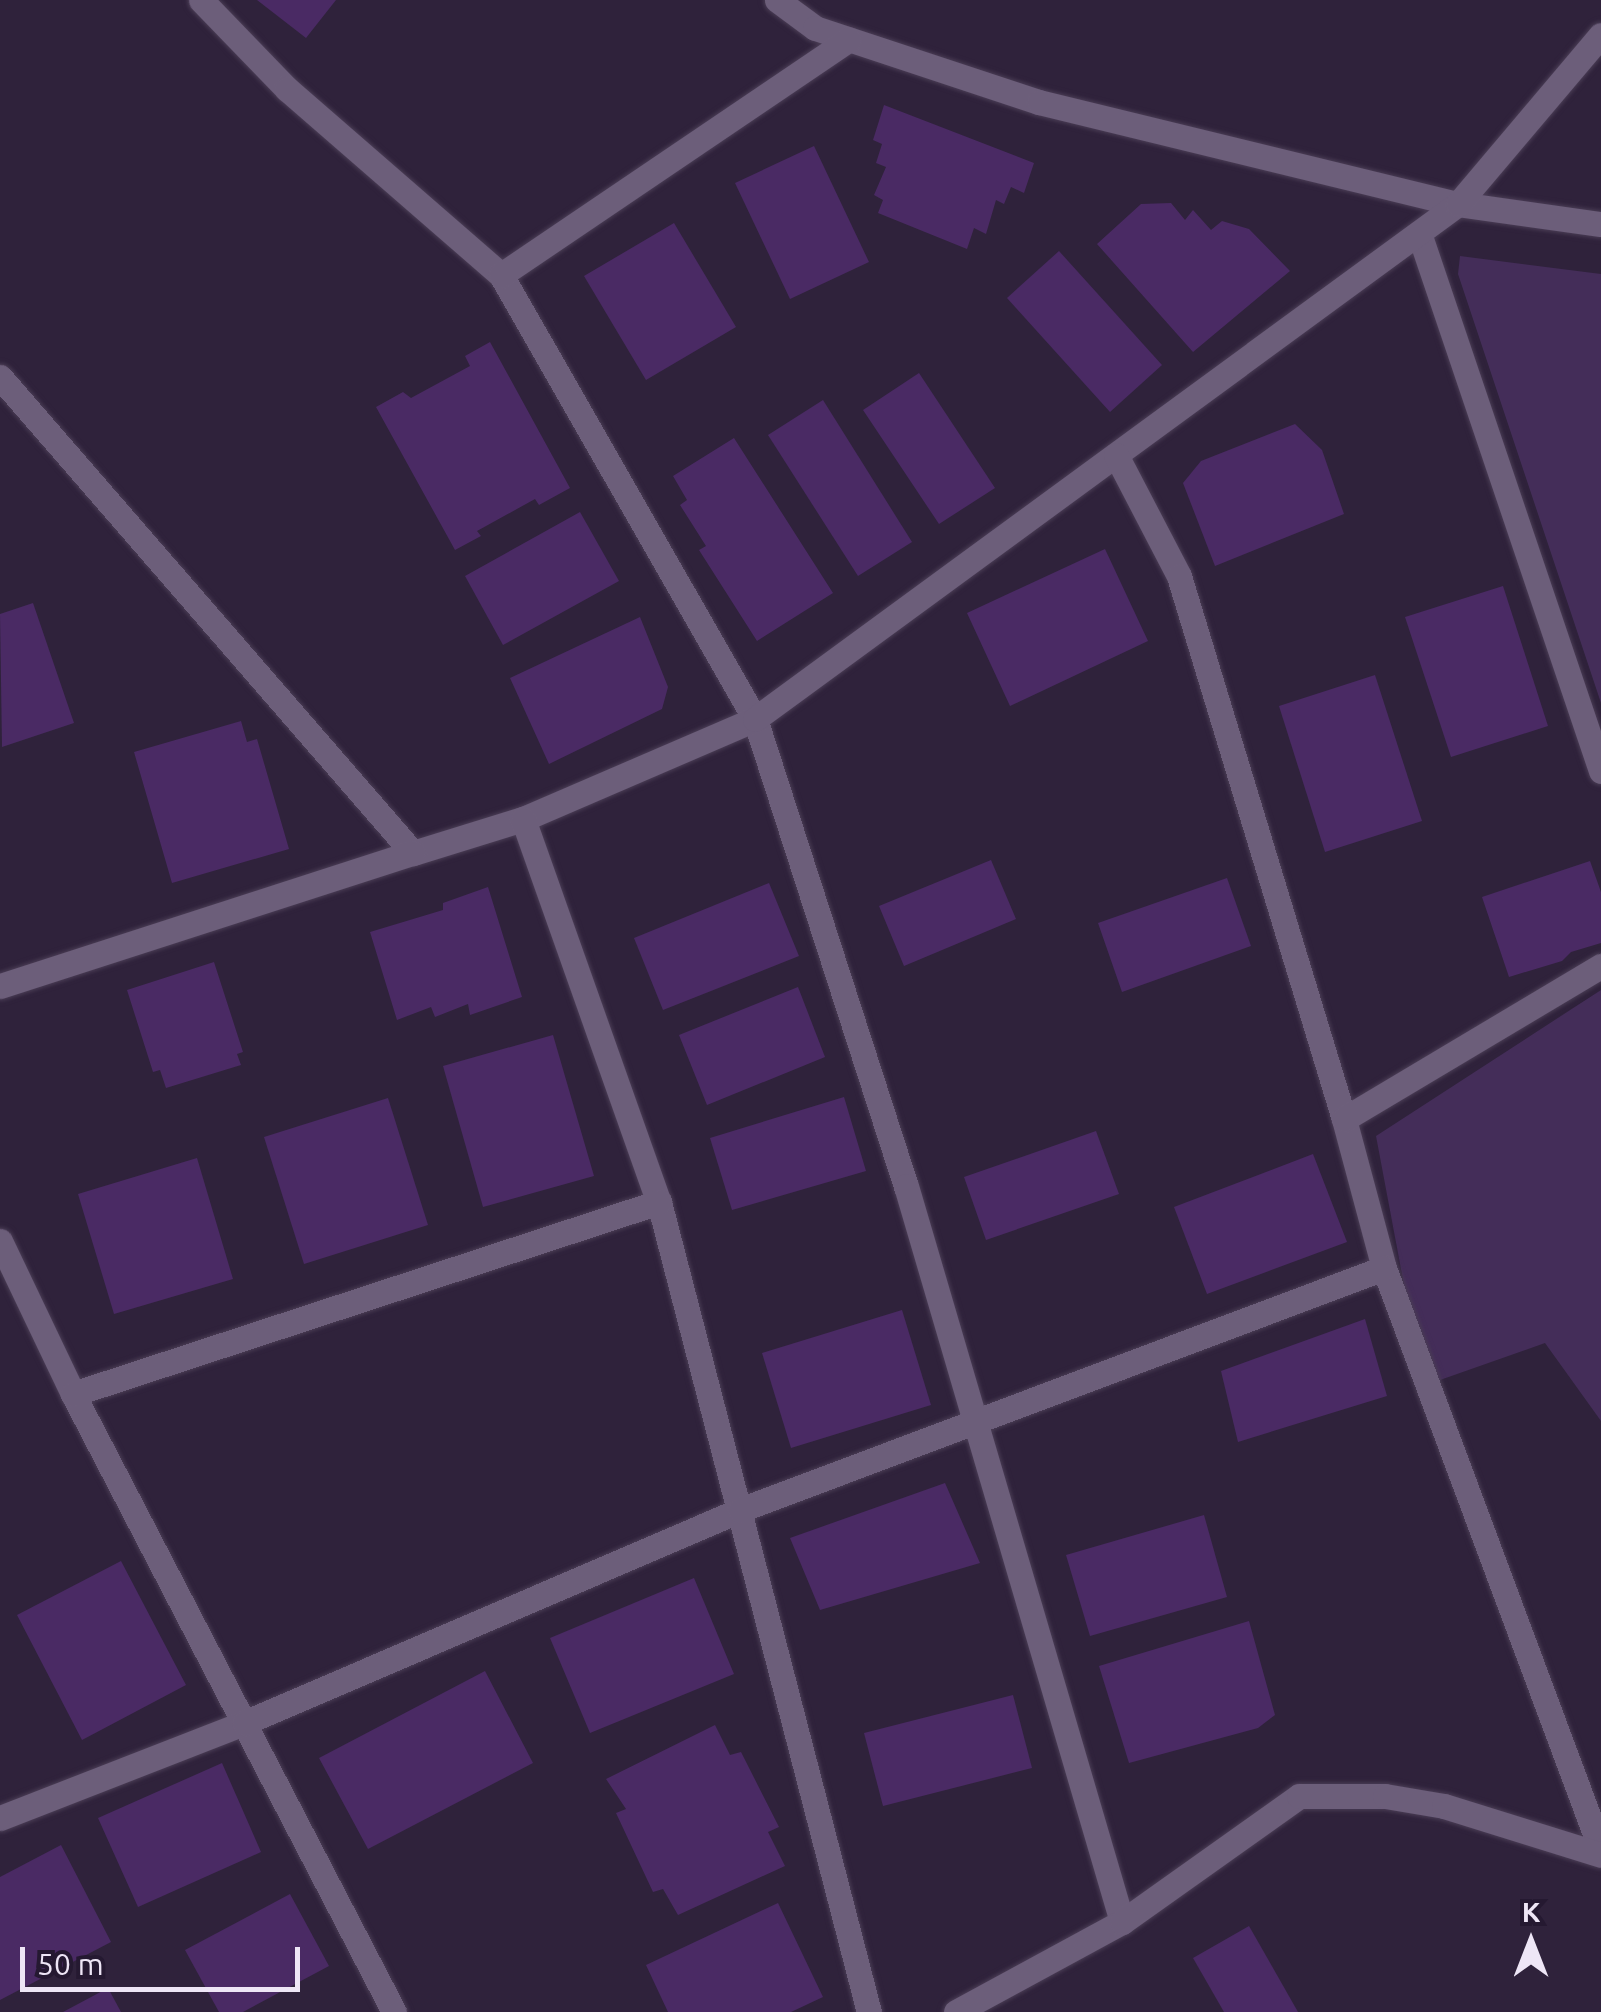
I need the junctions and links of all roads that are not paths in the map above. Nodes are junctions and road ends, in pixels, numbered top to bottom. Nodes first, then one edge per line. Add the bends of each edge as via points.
1 (202, 0) edge
2 (776, 0) edge
3 (1601, 34) edge
4 (849, 39) junction
5 (1458, 204) junction
6 (1601, 224) edge
7 (1419, 233) junction
8 (502, 275) junction
9 (0, 378) edge
10 (1116, 455) junction
11 (756, 720) junction
12 (1601, 771) edge
13 (522, 819) junction
14 (413, 853) junction
15 (1601, 966) edge
16 (0, 986) edge
17 (1344, 1120) junction
18 (659, 1202) junction
19 (0, 1241) edge
20 (1384, 1268) junction
21 (73, 1394) junction
22 (974, 1424) junction
23 (740, 1510) junction
24 (244, 1724) junction
25 (0, 1818) edge
26 (1601, 1853) edge
27 (1122, 1922) junction
28 (394, 2012) edge
29 (869, 2012) edge
30 (956, 2012) edge

1 - 8 street via 287,89
2 - 4 street via 815,28
3 - 5 street
4 - 5 street via 1039,102
4 - 8 street
5 - 6 street
5 - 7 street
7 - 10 street
7 - 12 street
8 - 11 street
9 - 14 street
10 - 11 street
10 - 17 street via 1178,576
11 - 13 street
11 - 22 street via 906,1186
13 - 14 street
13 - 18 street
14 - 16 street
15 - 17 street
17 - 20 street
18 - 21 street
18 - 23 street
19 - 21 street
20 - 22 street
20 - 26 street
21 - 24 street
22 - 23 street
22 - 27 street
23 - 24 street
23 - 29 street
24 - 25 street
24 - 28 street
26 - 27 street via 1444,1806 1385,1796 1299,1796
27 - 30 street

